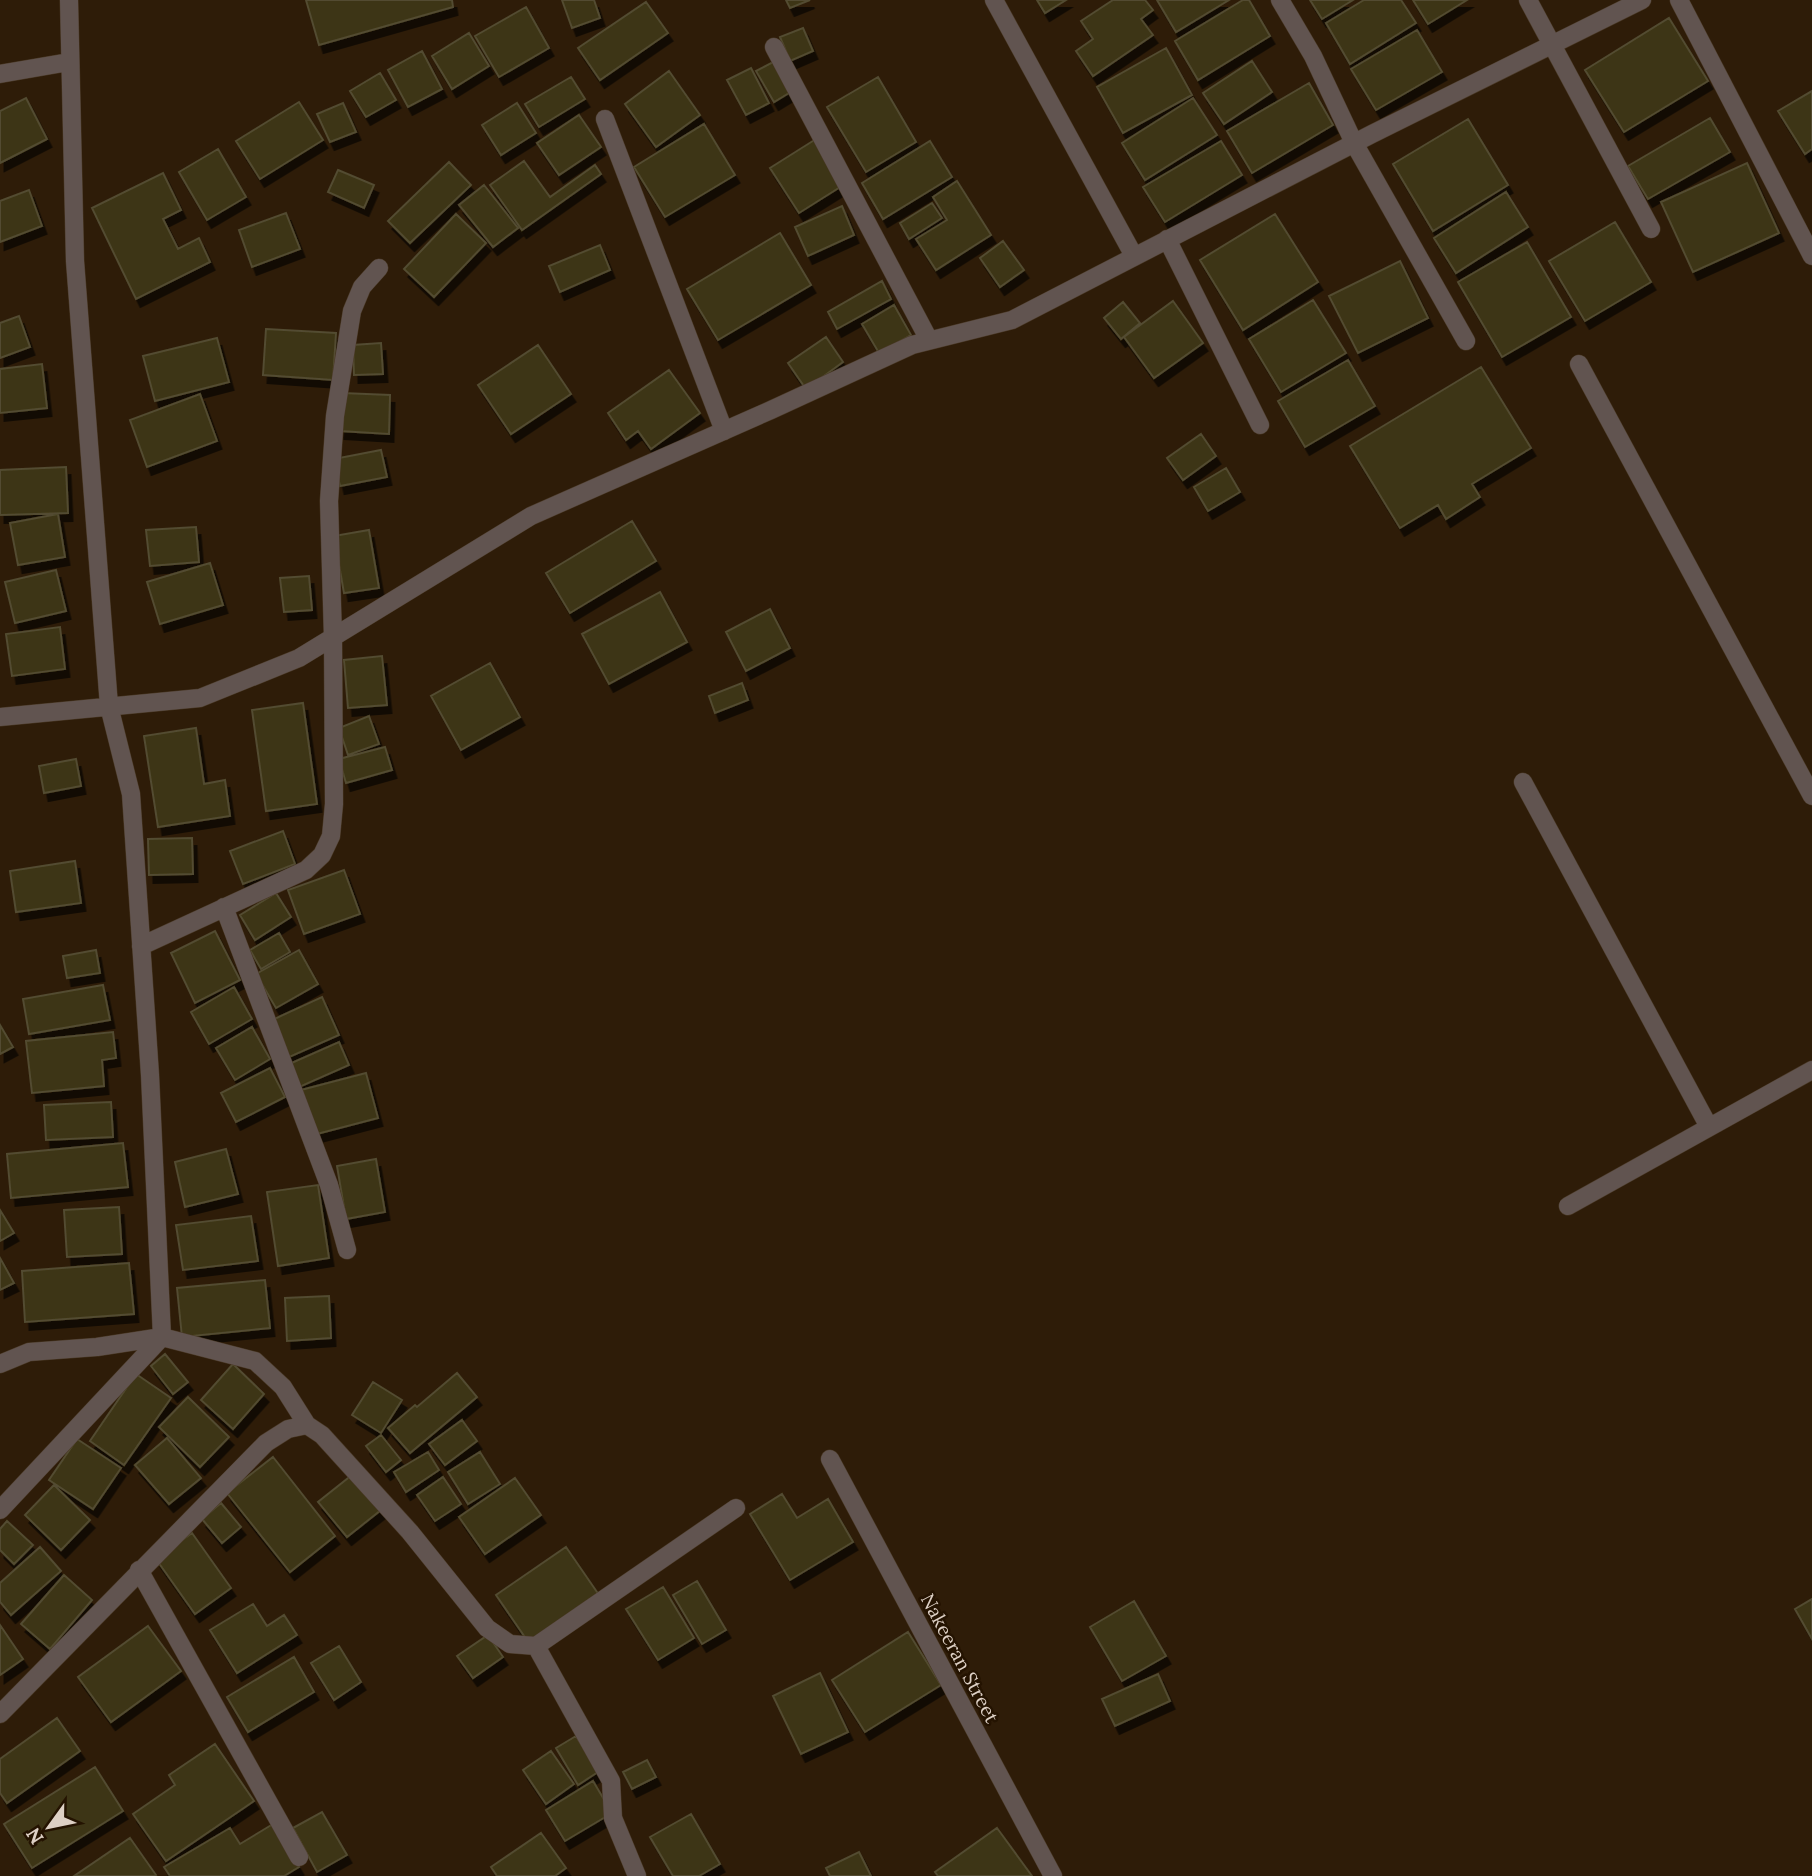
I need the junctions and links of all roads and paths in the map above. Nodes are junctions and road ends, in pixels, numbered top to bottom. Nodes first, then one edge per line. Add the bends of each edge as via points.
1 (69, 0) edge
2 (994, 0) edge
3 (1280, 0) edge
4 (1528, 0) edge
5 (1642, 0) edge
6 (1679, 0) edge
7 (1552, 44) junction
8 (774, 47) dead end
9 (69, 62) junction
10 (0, 74) edge
11 (605, 119) dead end
12 (1354, 144) junction
13 (1651, 229) dead end
14 (1167, 239) junction
15 (1134, 256) junction
16 (1812, 256) edge
17 (379, 268) dead end
18 (929, 340) junction
19 (1466, 341) dead end
20 (1579, 364) dead end
21 (1260, 425) dead end
22 (724, 431) junction
23 (333, 638) junction
24 (109, 706) junction
25 (0, 718) edge
26 (1523, 782) dead end
27 (1812, 796) edge
28 (224, 907) junction
29 (141, 946) junction
30 (1812, 1070) edge
31 (1709, 1127) junction
32 (1568, 1206) dead end
33 (347, 1250) dead end
34 (162, 1336) junction
35 (0, 1364) edge
36 (307, 1425) junction
37 (830, 1459) dead end
38 (736, 1508) dead end
39 (0, 1510) edge
40 (139, 1570) junction
41 (536, 1646) junction
42 (0, 1714) edge
43 (299, 1857) dead end
44 (637, 1876) edge
45 (1053, 1876) edge

1 - 9 street
2 - 15 street
3 - 12 street via 1313,56
4 - 7 street
5 - 7 street
6 - 16 street
7 - 12 street
7 - 13 street
8 - 18 street
9 - 10 street
9 - 24 street via 75,261
11 - 22 street
12 - 14 street
12 - 19 street
14 - 15 street
14 - 21 street
15 - 18 street via 1012,320
17 - 23 street via 362,287 352,311 335,416 329,501
18 - 22 street
20 - 27 street
22 - 23 street via 531,516
23 - 24 street via 299,658 200,698
23 - 28 street via 331,836 322,855 306,870
24 - 25 street
24 - 29 street via 131,794
26 - 31 street
28 - 29 street
28 - 33 street via 329,1185
29 - 34 street
30 - 31 street
31 - 32 street
34 - 35 street via 29,1352
34 - 36 street via 255,1361 283,1387
34 - 39 street
36 - 40 street via 288,1429 265,1443
36 - 41 street via 322,1435 410,1532 487,1628 510,1644
37 - 45 street, Nakeeran Street
38 - 41 street
40 - 42 street
40 - 43 street
41 - 44 street via 611,1782 613,1818

